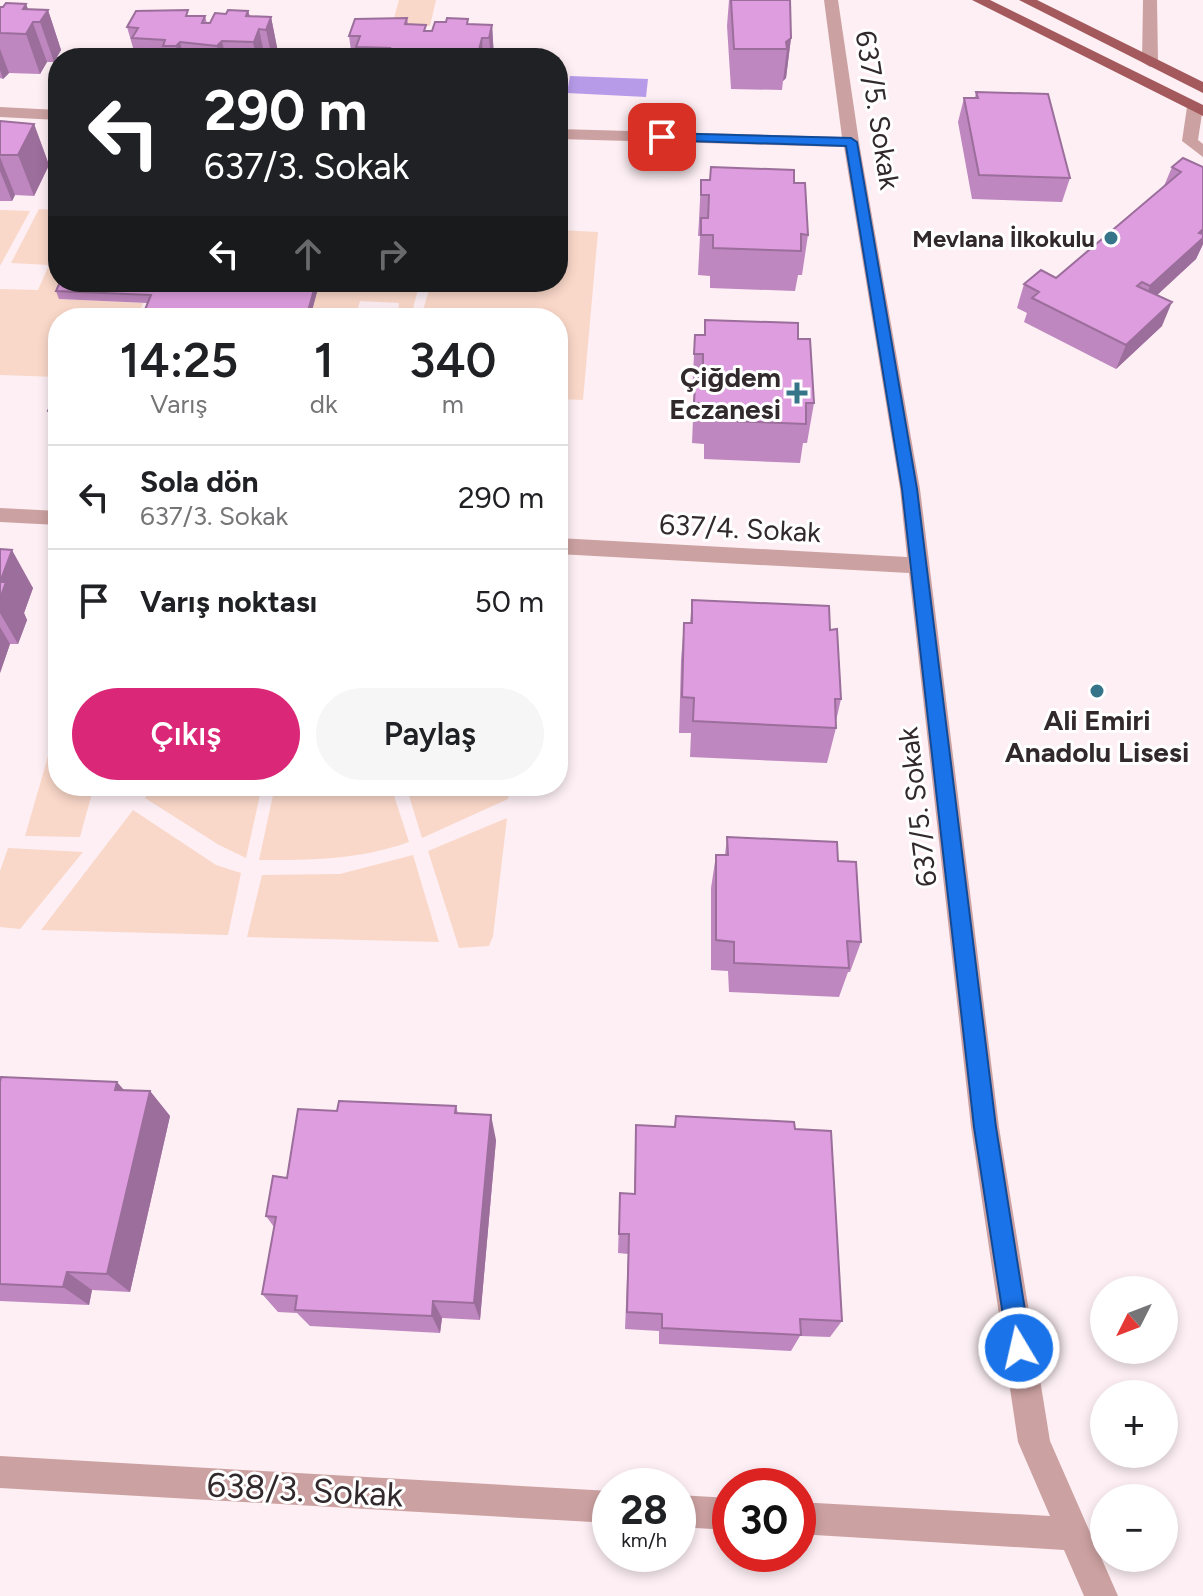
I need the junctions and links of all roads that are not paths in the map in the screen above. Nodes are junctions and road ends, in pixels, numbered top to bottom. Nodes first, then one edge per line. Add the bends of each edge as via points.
1 (831, 0) edge
2 (979, 0) edge
3 (1026, 0) edge
4 (1150, 0) edge
5 (1150, 62) junction
6 (1203, 88) edge
7 (1199, 109) edge
8 (0, 112) edge
9 (48, 114) edge
10 (568, 134) edge
11 (851, 142) junction
12 (1203, 152) edge
13 (0, 515) edge
14 (48, 517) edge
15 (568, 547) edge
16 (919, 566) junction
17 (0, 1472) edge
18 (592, 1506) edge
19 (816, 1519) edge
20 (1074, 1534) junction
21 (1101, 1596) edge

1 - 11 street, 637/5. Sokak
2 - 7 main road
3 - 5 main road
4 - 5 street
5 - 6 main road
7 - 12 street via 1190,141
8 - 9 street
10 - 11 street
11 - 16 street, 637/5. Sokak
13 - 14 street
15 - 16 street, 637/4. Sokak
16 - 20 street, 637/5. Sokak via 985,1127 1034,1442
17 - 18 street, 638/3. Sokak
19 - 20 street
20 - 21 street, 637/5. Sokak

